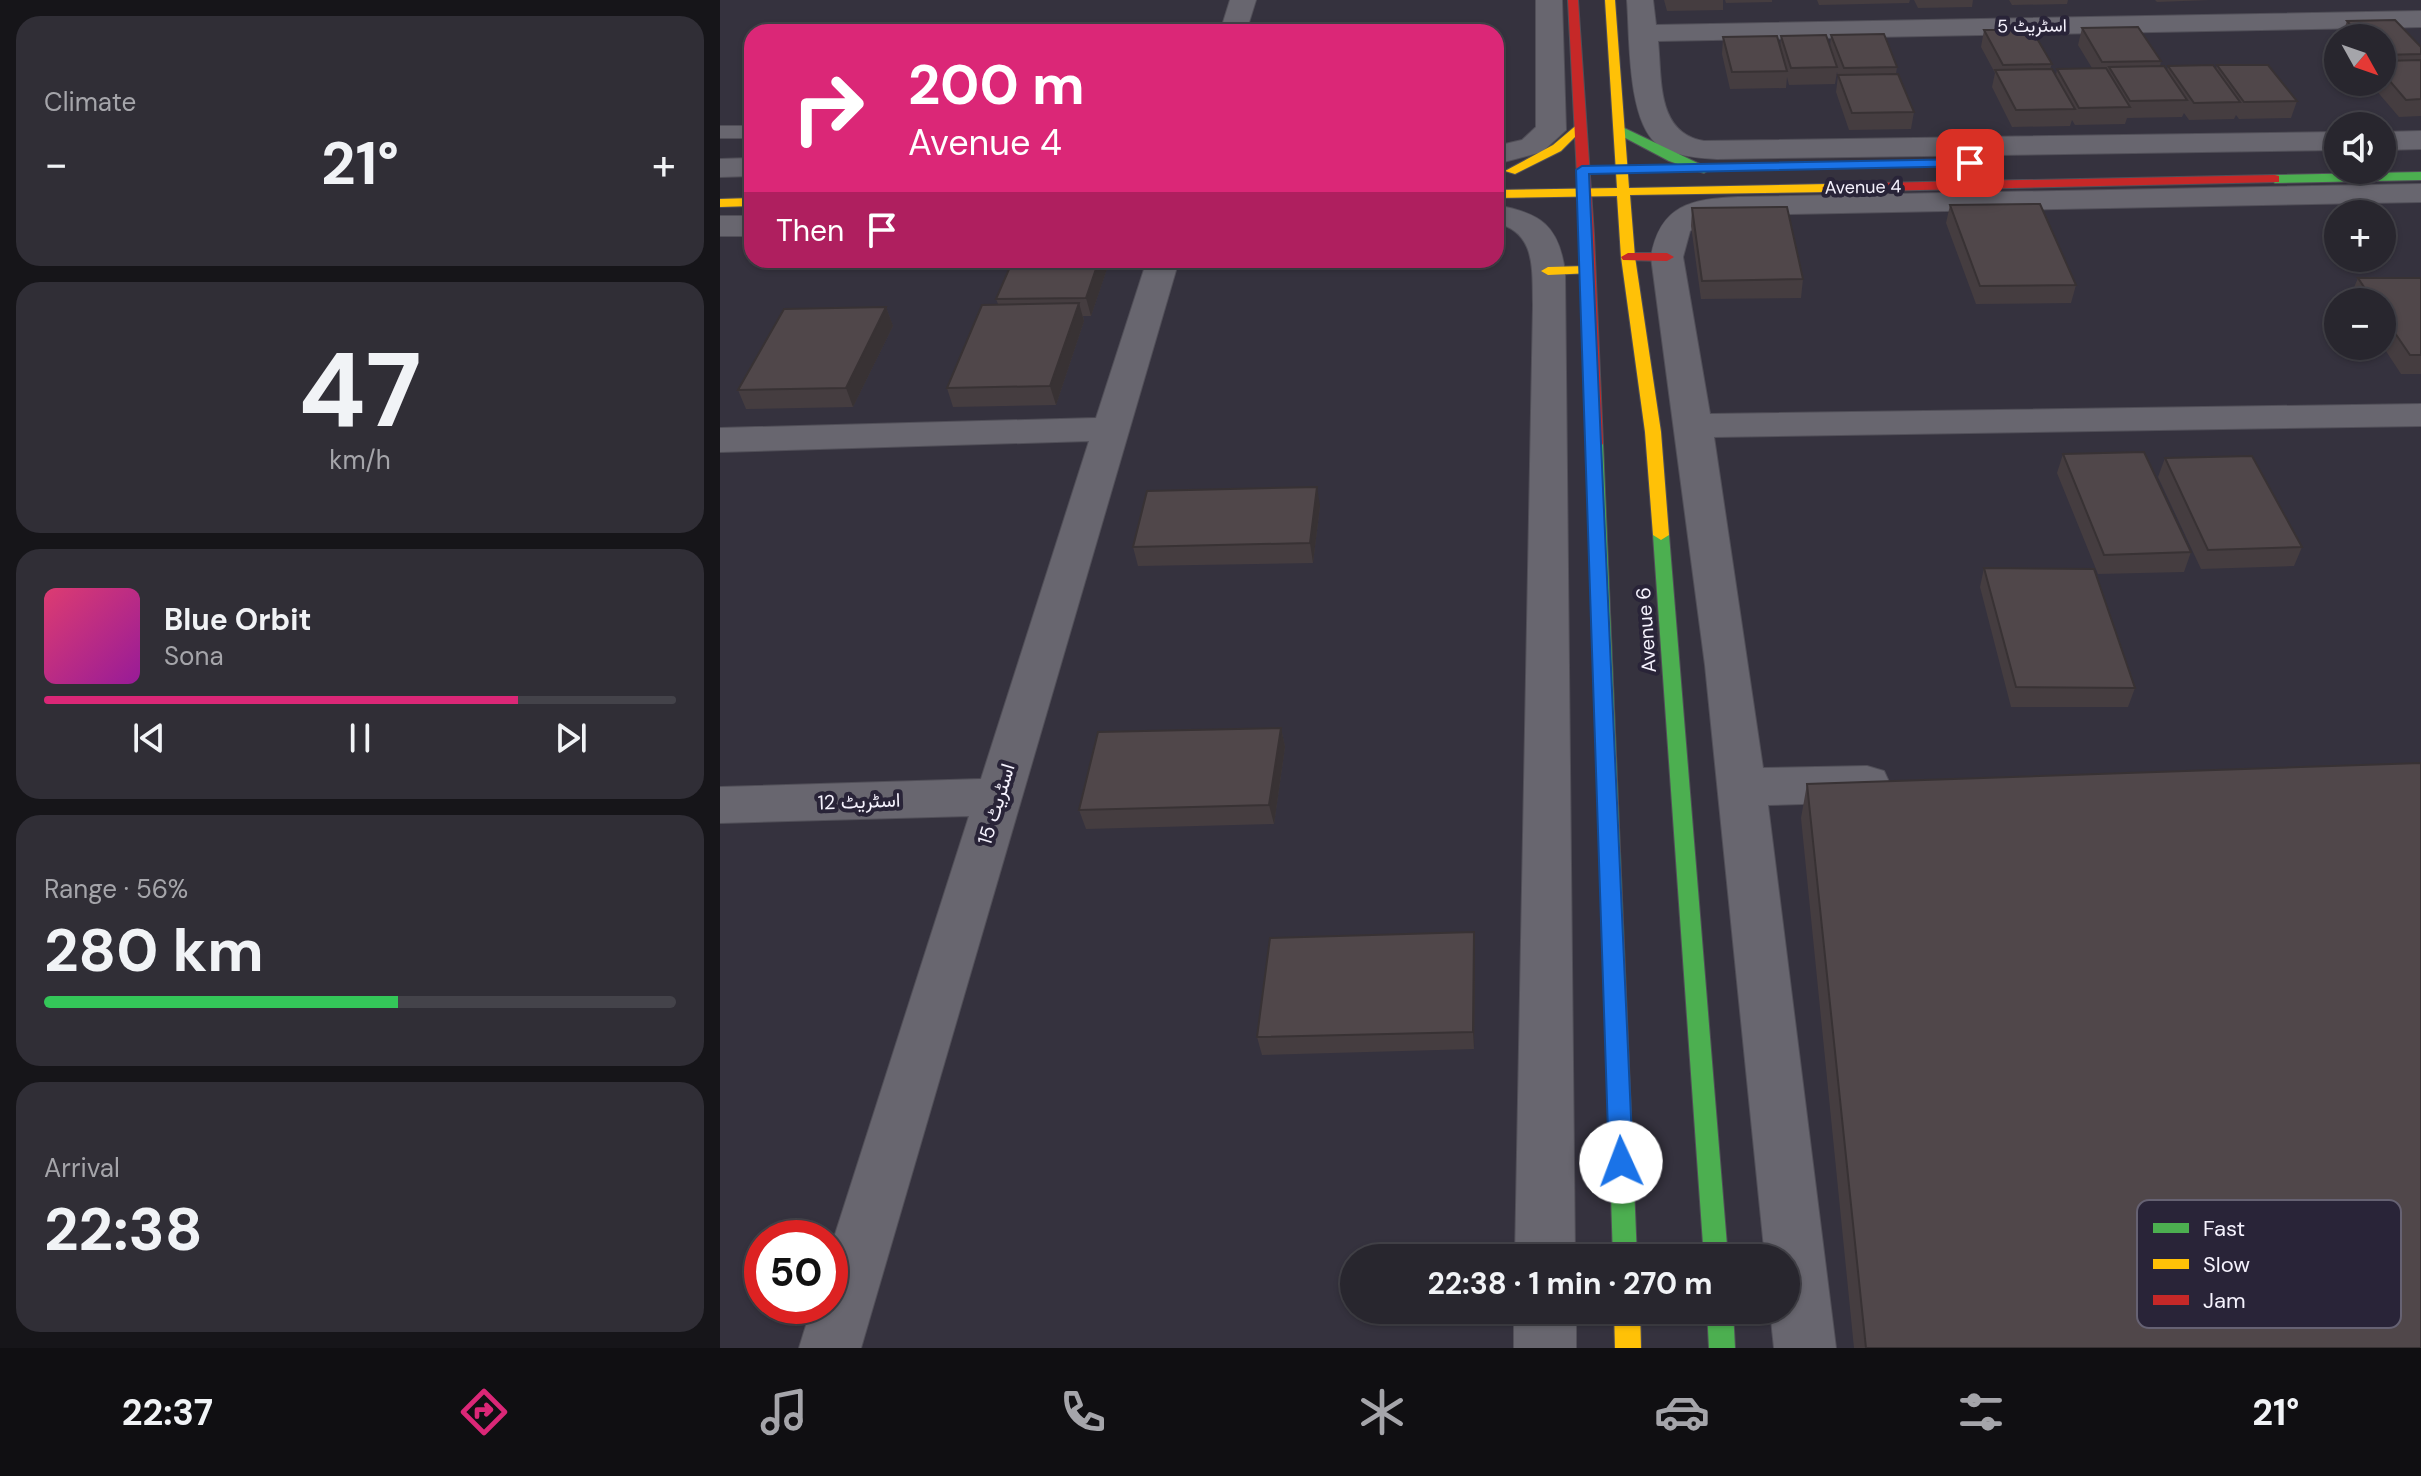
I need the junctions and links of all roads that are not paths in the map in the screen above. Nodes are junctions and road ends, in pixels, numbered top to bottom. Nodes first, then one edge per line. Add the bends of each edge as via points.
1 (1243, 0) edge
2 (1549, 0) edge
3 (1573, 0) edge
4 (1610, 0) edge
5 (1640, 0) edge
6 (2421, 19) edge
7 (1236, 24) edge
8 (1644, 33) junction
9 (1618, 107) junction
10 (1651, 107) junction
11 (1570, 115) junction
12 (1620, 130) junction
13 (720, 132) edge
14 (744, 132) edge
15 (2421, 140) edge
16 (2324, 141) edge
17 (2396, 141) edge
18 (2421, 154) edge
19 (2396, 155) edge
20 (2324, 156) edge
21 (1755, 159) junction
22 (1504, 163) edge
23 (1504, 166) edge
24 (744, 167) edge
25 (720, 168) edge
26 (1660, 169) dead end
27 (1704, 169) junction
28 (1609, 170) junction
29 (2421, 176) edge
30 (744, 185) edge
31 (720, 186) edge
32 (1706, 190) junction
33 (1624, 191) junction
34 (1584, 192) junction
35 (2421, 193) edge
36 (1504, 195) edge
37 (1504, 198) edge
38 (744, 202) edge
39 (720, 203) edge
40 (1548, 214) dead end
41 (1504, 216) edge
42 (1568, 224) dead end
43 (720, 226) edge
44 (744, 226) edge
45 (1587, 235) junction
46 (1627, 247) junction
47 (1667, 257) junction
48 (1160, 268) edge
49 (1568, 271) junction
50 (2421, 415) edge
51 (1696, 426) junction
52 (1109, 429) junction
53 (720, 440) edge
54 (1901, 783) edge
55 (1744, 787) junction
56 (998, 797) junction
57 (720, 805) edge
58 (1545, 1244) edge
59 (1624, 1244) edge
60 (1715, 1244) edge
61 (1545, 1324) edge
62 (1627, 1324) edge
63 (1721, 1324) edge
64 (830, 1348) edge
65 (1545, 1348) edge
66 (1628, 1348) edge
67 (1722, 1348) edge
68 (1805, 1348) edge

1 - 7 street
2 - 11 street
3 - 11 main road, Avenue 6
4 - 9 main road, Avenue 6
5 - 8 street
6 - 8 street, اسٹریٹ 5
8 - 10 street
9 - 10 main road
9 - 12 main road, Avenue 6
10 - 21 street via 1661,132 1681,144
11 - 22 street
11 - 28 main road, Avenue 6
12 - 27 main road
12 - 28 main road, Avenue 6
13 - 14 lane
15 - 17 street
16 - 21 street
18 - 19 main road
20 - 21 main road, Avenue 4
21 - 27 main road, Avenue 4
23 - 28 main road
24 - 25 street
26 - 27 main road, Avenue 4
28 - 33 main road, Avenue 6
28 - 34 main road, Avenue 6
29 - 32 main road, Avenue 4
30 - 31 main road
32 - 33 main road, Avenue 4
32 - 46 main road via 1655,215
33 - 34 main road, Avenue 4
33 - 46 main road, Avenue 6
34 - 36 main road, Avenue 4
34 - 45 main road, Avenue 6
35 - 47 street via 1716,207 1683,218 1669,237
37 - 40 main road
38 - 39 main road
41 - 49 street via 1540,232
42 - 45 main road
43 - 44 street
45 - 49 main road, Avenue 6
46 - 47 main road
46 - 60 main road, Avenue 6 via 1653,432
47 - 51 street
48 - 52 street, اسٹریٹ 15
49 - 58 street
49 - 59 main road, Avenue 6
50 - 51 street
51 - 55 street
52 - 53 street
52 - 56 street, اسٹریٹ 15
54 - 55 street
55 - 68 street
56 - 57 street, اسٹریٹ 12
56 - 64 street, اسٹریٹ 15
61 - 65 street
62 - 66 main road
63 - 67 main road

